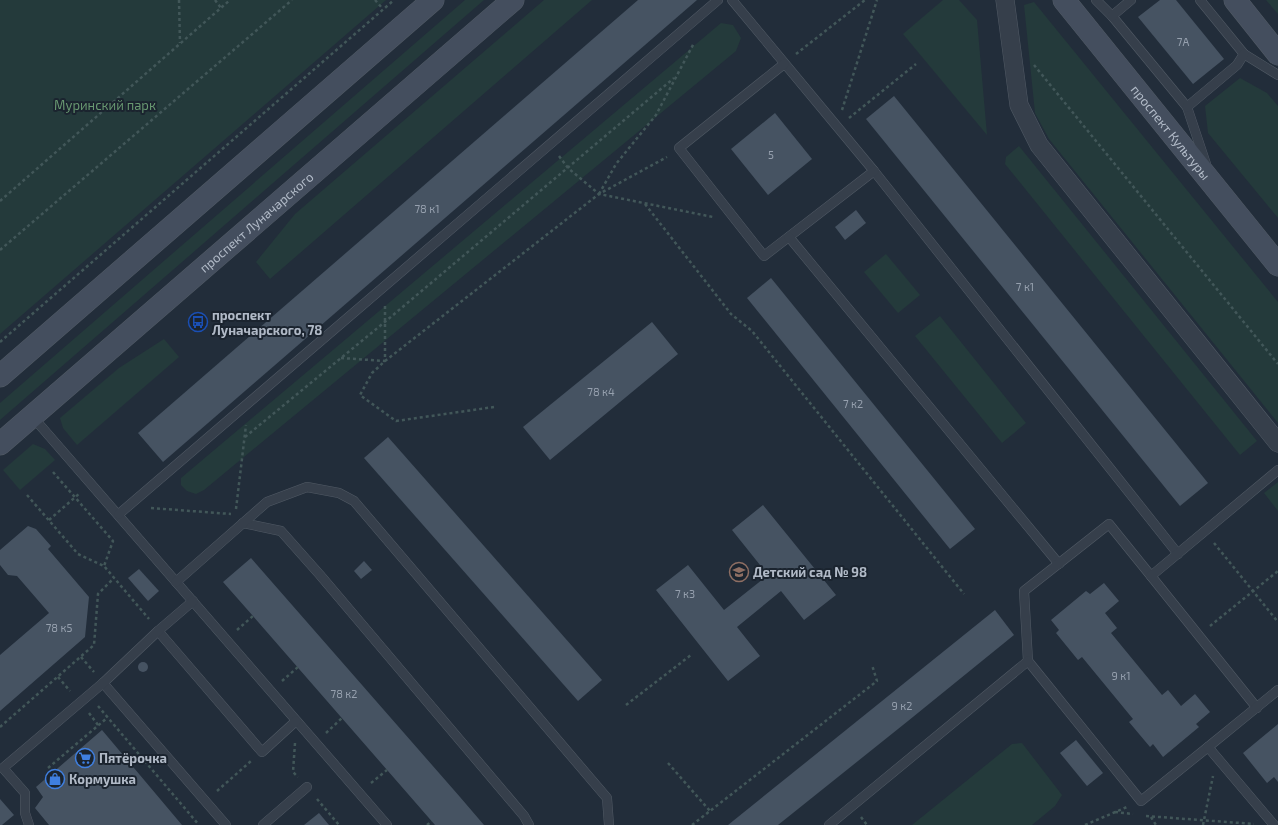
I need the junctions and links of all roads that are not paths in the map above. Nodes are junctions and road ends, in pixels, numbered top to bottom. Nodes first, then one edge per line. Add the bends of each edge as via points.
1 (433, 0) edge
2 (513, 0) edge
3 (718, 0) edge
4 (732, 0) edge
5 (1005, 0) edge
6 (1064, 0) edge
7 (1096, 0) edge
8 (1132, 0) edge
9 (1200, 0) edge
10 (1235, 0) edge
11 (1112, 16) junction
12 (1244, 54) junction
13 (1278, 54) edge
14 (784, 64) junction
15 (1278, 75) edge
16 (1187, 107) junction
17 (874, 171) junction
18 (1212, 183) junction
19 (789, 236) junction
20 (1278, 265) edge
21 (0, 376) edge
22 (32, 416) junction
23 (1278, 443) edge
24 (0, 444) edge
25 (1278, 470) edge
26 (119, 514) junction
27 (243, 523) junction
28 (1178, 554) junction
29 (1059, 564) junction
30 (1151, 576) junction
31 (176, 582) junction
32 (193, 602) junction
33 (158, 631) junction
34 (1028, 661) junction
35 (103, 683) junction
36 (1278, 690) edge
37 (1257, 708) junction
38 (296, 721) junction
39 (1208, 747) junction
40 (307, 787) dead end
41 (1271, 824) edge
42 (29, 825) edge
43 (226, 825) edge
44 (263, 825) edge
45 (387, 825) edge
46 (529, 825) edge
47 (609, 825) edge
48 (829, 825) edge

1 - 21 main road
2 - 22 main road, проспект Луначарского
3 - 26 lane
4 - 14 lane
5 - 23 street via 1019,105 1040,146
6 - 18 main road, проспект Культуры
7 - 11 lane
8 - 11 lane
9 - 12 lane
10 - 13 main road
11 - 16 lane
12 - 15 lane
12 - 16 lane via 1237,66
14 - 17 lane
14 - 19 lane via 679,148 764,256
16 - 18 lane
17 - 19 lane
17 - 28 lane
18 - 20 main road, проспект Культуры
19 - 29 lane
22 - 24 main road, проспект Луначарского
22 - 26 lane via 90,485
25 - 28 lane
26 - 31 lane
27 - 31 lane
27 - 46 lane via 280,531 524,816
27 - 47 lane via 267,502 307,487 339,493 354,501 607,798
28 - 30 lane
29 - 30 lane via 1110,524
29 - 34 lane via 1024,592
30 - 37 lane
31 - 32 lane
32 - 33 lane
32 - 38 lane
33 - 35 lane
33 - 38 lane via 262,752
34 - 39 lane via 1141,801
34 - 48 lane
35 - 42 lane via 3,768 25,793 25,813
35 - 43 lane
36 - 37 lane
37 - 39 lane
38 - 45 lane
39 - 41 lane
40 - 44 lane

